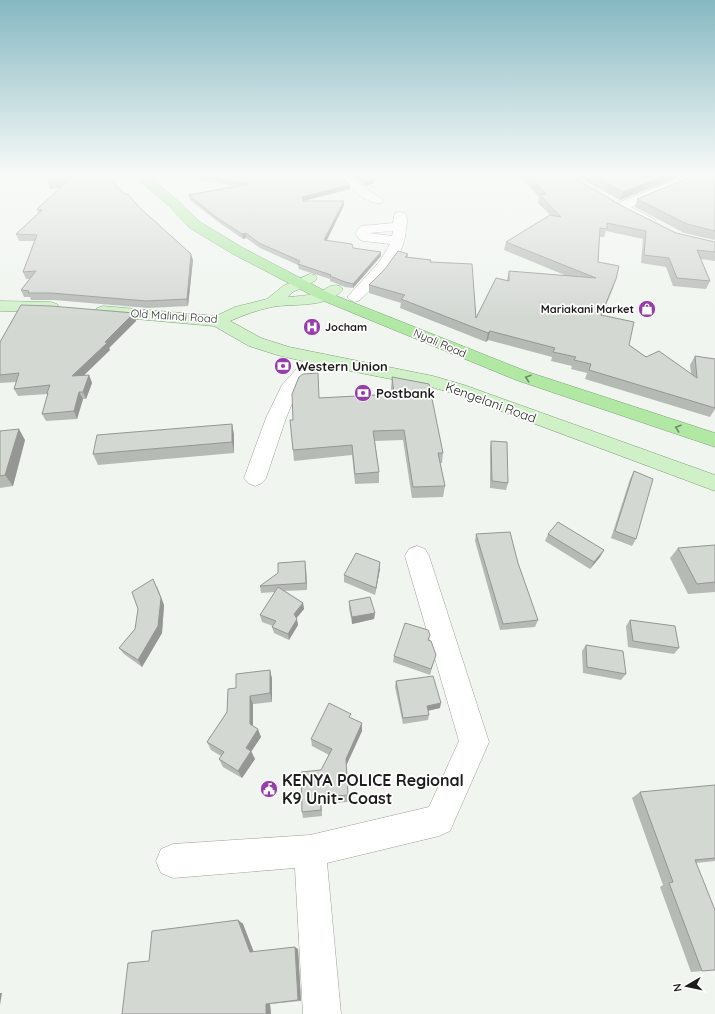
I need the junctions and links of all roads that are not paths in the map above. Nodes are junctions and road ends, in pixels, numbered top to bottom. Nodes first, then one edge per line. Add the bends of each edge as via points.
1 (193, 223) edge
2 (651, 223) edge
3 (658, 227) edge
4 (399, 228) dead end
5 (304, 281) junction
6 (329, 292) junction
7 (355, 297) junction
8 (273, 302) junction
9 (0, 306) edge
10 (69, 308) edge
11 (91, 310) edge
12 (218, 321) junction
13 (315, 359) junction
14 (715, 426) edge
15 (715, 440) edge
16 (255, 478) dead end
17 (715, 483) edge
18 (417, 556) dead end
19 (310, 851) junction
20 (173, 861) dead end
21 (322, 1014) edge

1 - 5 highway, Nyali Road via 238,251
2 - 3 street
4 - 7 street via 381,270
5 - 6 highway, Nyali Road
5 - 8 main road, Old Malindi Road
6 - 7 highway, Nyali Road
6 - 8 main road, Old Malindi Road via 295,302
15 -> 6 highway, Nyali Road via 522,376 375,316
7 - 14 highway, Nyali Road via 470,345
8 - 12 main road, Old Malindi Road via 241,310
9 - 10 main road
11 - 12 main road, Old Malindi Road
12 - 13 main road, Kengelani Road via 255,342
13 - 16 street via 291,385 276,418
13 - 17 main road, Kengelani Road via 384,371 458,389
18 - 19 street via 474,742 439,820
19 - 20 street
19 - 21 street

